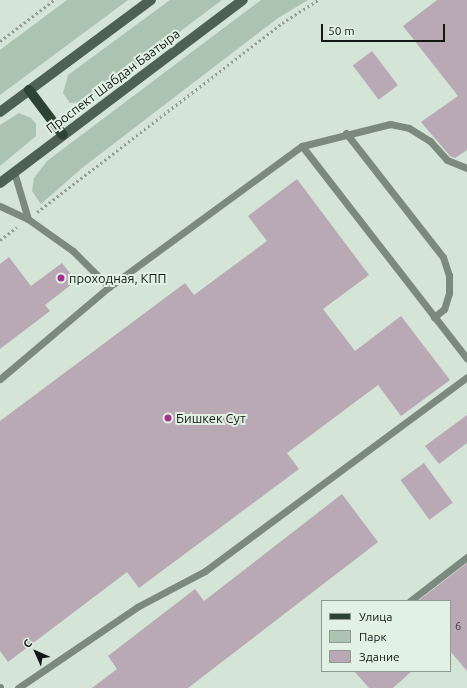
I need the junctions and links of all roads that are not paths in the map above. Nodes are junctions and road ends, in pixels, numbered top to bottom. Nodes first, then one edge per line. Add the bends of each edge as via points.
1 (151, 0) edge
2 (243, 0) edge
3 (29, 90) junction
4 (0, 112) edge
5 (346, 133) junction
6 (62, 135) junction
7 (302, 146) junction
8 (467, 168) edge
9 (14, 172) junction
10 (0, 183) edge
11 (0, 206) edge
12 (28, 219) junction
13 (109, 287) junction
14 (434, 317) junction
15 (467, 359) edge
16 (467, 377) edge
17 (0, 379) edge
18 (467, 557) edge
19 (411, 600) edge
20 (18, 688) edge

1 - 3 main road
2 - 6 main road, Проспект Шабдан Баатыра
3 - 4 main road
3 - 6 main road
5 - 7 lane
5 - 8 lane via 390,124 409,128 430,141 447,160
5 - 14 lane via 443,257 449,275 449,293 444,309
6 - 9 main road, Проспект Шабдан Баатыра
7 - 13 lane
7 - 14 lane
9 - 10 main road, Проспект Шабдан Баатыра
9 - 12 lane
11 - 12 lane
12 - 13 lane via 72,251
13 - 17 lane
14 - 15 lane
16 - 20 lane via 205,571 137,607
18 - 19 lane

